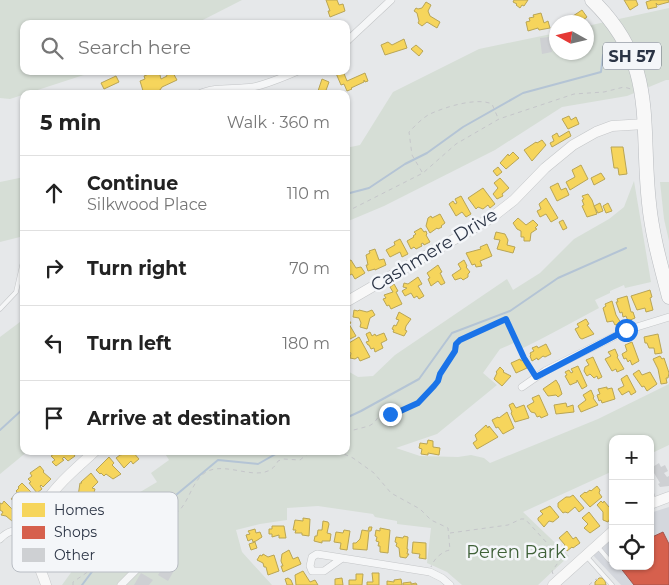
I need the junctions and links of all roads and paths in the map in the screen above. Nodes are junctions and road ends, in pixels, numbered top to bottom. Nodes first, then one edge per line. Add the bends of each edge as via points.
1 (391, 0) edge
2 (592, 0) edge
3 (350, 38) edge
4 (289, 75) edge
5 (207, 90) edge
6 (254, 90) edge
7 (634, 95) dead end
8 (499, 119) junction
9 (645, 124) junction
10 (423, 173) junction
11 (350, 210) edge
12 (20, 274) edge
13 (669, 297) edge
14 (350, 300) edge
15 (0, 309) edge
16 (669, 317) edge
17 (536, 377) junction
18 (522, 387) dead end
19 (350, 431) edge
20 (91, 455) edge
21 (306, 455) edge
22 (346, 455) edge
23 (53, 492) edge
24 (669, 497) edge
25 (654, 502) edge
26 (178, 510) edge
27 (12, 530) edge
28 (449, 533) junction
29 (609, 534) edge
30 (0, 539) edge
31 (596, 545) junction
32 (586, 555) junction
33 (342, 559) dead end
34 (609, 559) edge
35 (42, 572) edge
36 (88, 572) edge
37 (134, 572) edge
38 (430, 572) junction
39 (598, 580) dead end
40 (556, 582) edge
41 (46, 585) edge
42 (73, 585) edge
43 (121, 585) edge
44 (450, 585) edge
45 (589, 585) edge
46 (612, 585) edge

1 - 3 street
2 - 9 highway, SH 57 via 614,24 632,54
4 - 6 street
5 - 6 street
7 - 8 path via 630,88 574,94
8 - 10 path via 456,144
8 - 10 path via 492,104 482,101 429,114 409,132 412,155
9 - 13 highway, SH 57 via 651,220
9 - 14 street, Cashmere Drive via 612,126 589,136 559,156 491,218
10 - 11 path
12 - 15 lane via 16,292
16 - 17 street via 626,330
17 - 18 street
17 - 19 path via 506,319 460,340 438,381 418,403 396,413 379,416 369,426
20 - 23 street
21 - 26 path via 300,460 278,461 276,466 262,473 224,468 209,471
22 - 28 path via 374,473 391,493 448,528
24 - 25 street
27 - 30 street
28 - 38 path via 450,550 432,563
28 - 40 path via 508,525 525,519 559,556 560,560 552,571
29 - 31 street
31 - 32 street
31 - 34 lane
32 - 40 street
32 - 46 lane
33 - 38 street
35 - 41 street
36 - 42 path
37 - 43 street
38 - 44 street
39 - 45 path

